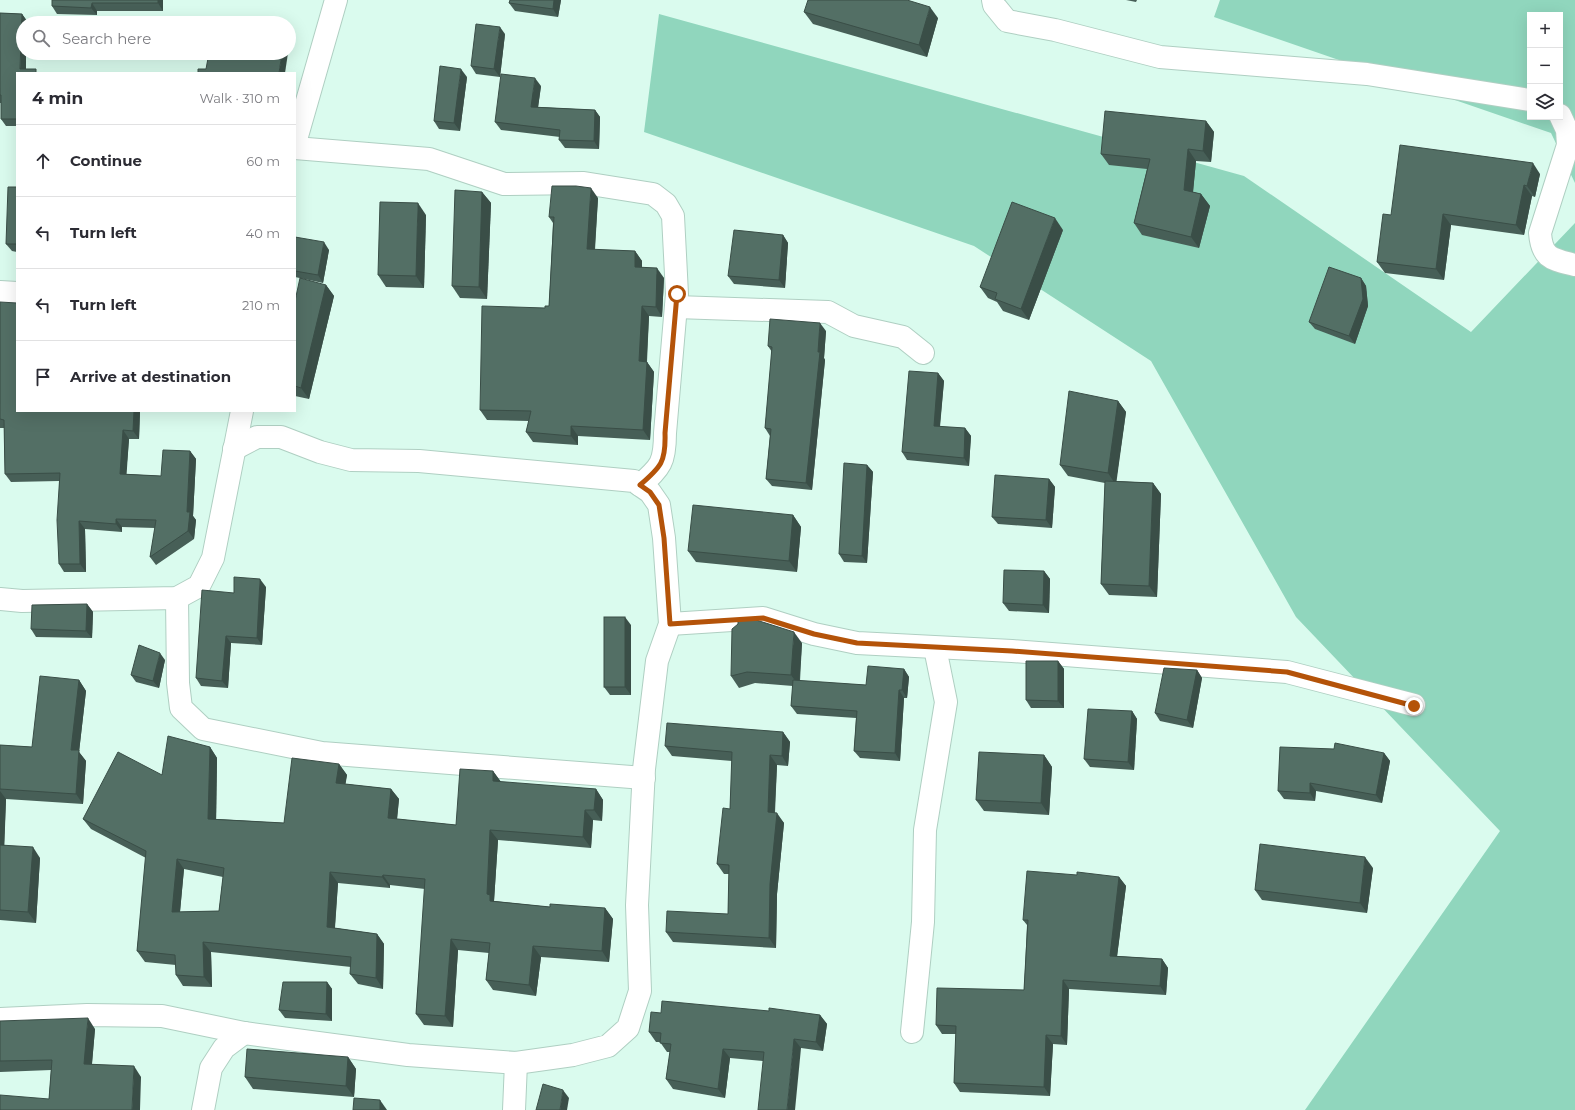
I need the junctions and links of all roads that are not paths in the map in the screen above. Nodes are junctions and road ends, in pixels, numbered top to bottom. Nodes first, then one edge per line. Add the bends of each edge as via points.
1 (336, 0) edge
2 (993, 0) edge
3 (1527, 100) edge
4 (1562, 120) edge
5 (296, 140) edge
6 (296, 148) edge
7 (1575, 266) edge
8 (0, 292) edge
9 (16, 293) edge
10 (676, 307) junction
11 (923, 353) dead end
12 (242, 412) edge
13 (234, 449) junction
14 (640, 485) junction
15 (177, 598) junction
16 (0, 599) edge
17 (670, 624) junction
18 (934, 648) junction
19 (1414, 706) dead end
20 (644, 778) junction
21 (0, 1019) edge
22 (912, 1032) dead end
23 (244, 1033) junction
24 (516, 1063) junction
25 (203, 1110) edge
26 (514, 1110) edge

1 - 5 street
2 - 3 street via 1007,21 1055,30 1160,57 1367,74
4 - 7 street via 1567,130 1568,145 1540,232 1541,248 1551,258
6 - 10 street via 429,159 504,184 584,183 652,194 666,204 673,216
8 - 9 street
10 - 11 street via 828,312 854,326 903,337
10 - 14 street via 665,433 666,452 658,469
12 - 13 street
13 - 14 street via 257,437 281,437 320,452 351,460 419,461 634,481
13 - 15 street via 214,558 199,586
14 - 17 street via 650,492 659,505
15 - 16 street via 22,601
15 - 20 street via 178,683 181,708 203,729 322,753
17 - 18 street via 763,618 814,634 857,643
17 - 20 street via 658,660
18 - 19 street via 1012,651 1287,672
18 - 22 street via 946,702 925,830 923,922
20 - 24 street via 637,904 640,991 628,1028 608,1046 573,1055
21 - 23 street via 162,1016
23 - 24 street via 408,1055
23 - 25 street via 224,1048 211,1068
24 - 26 street

